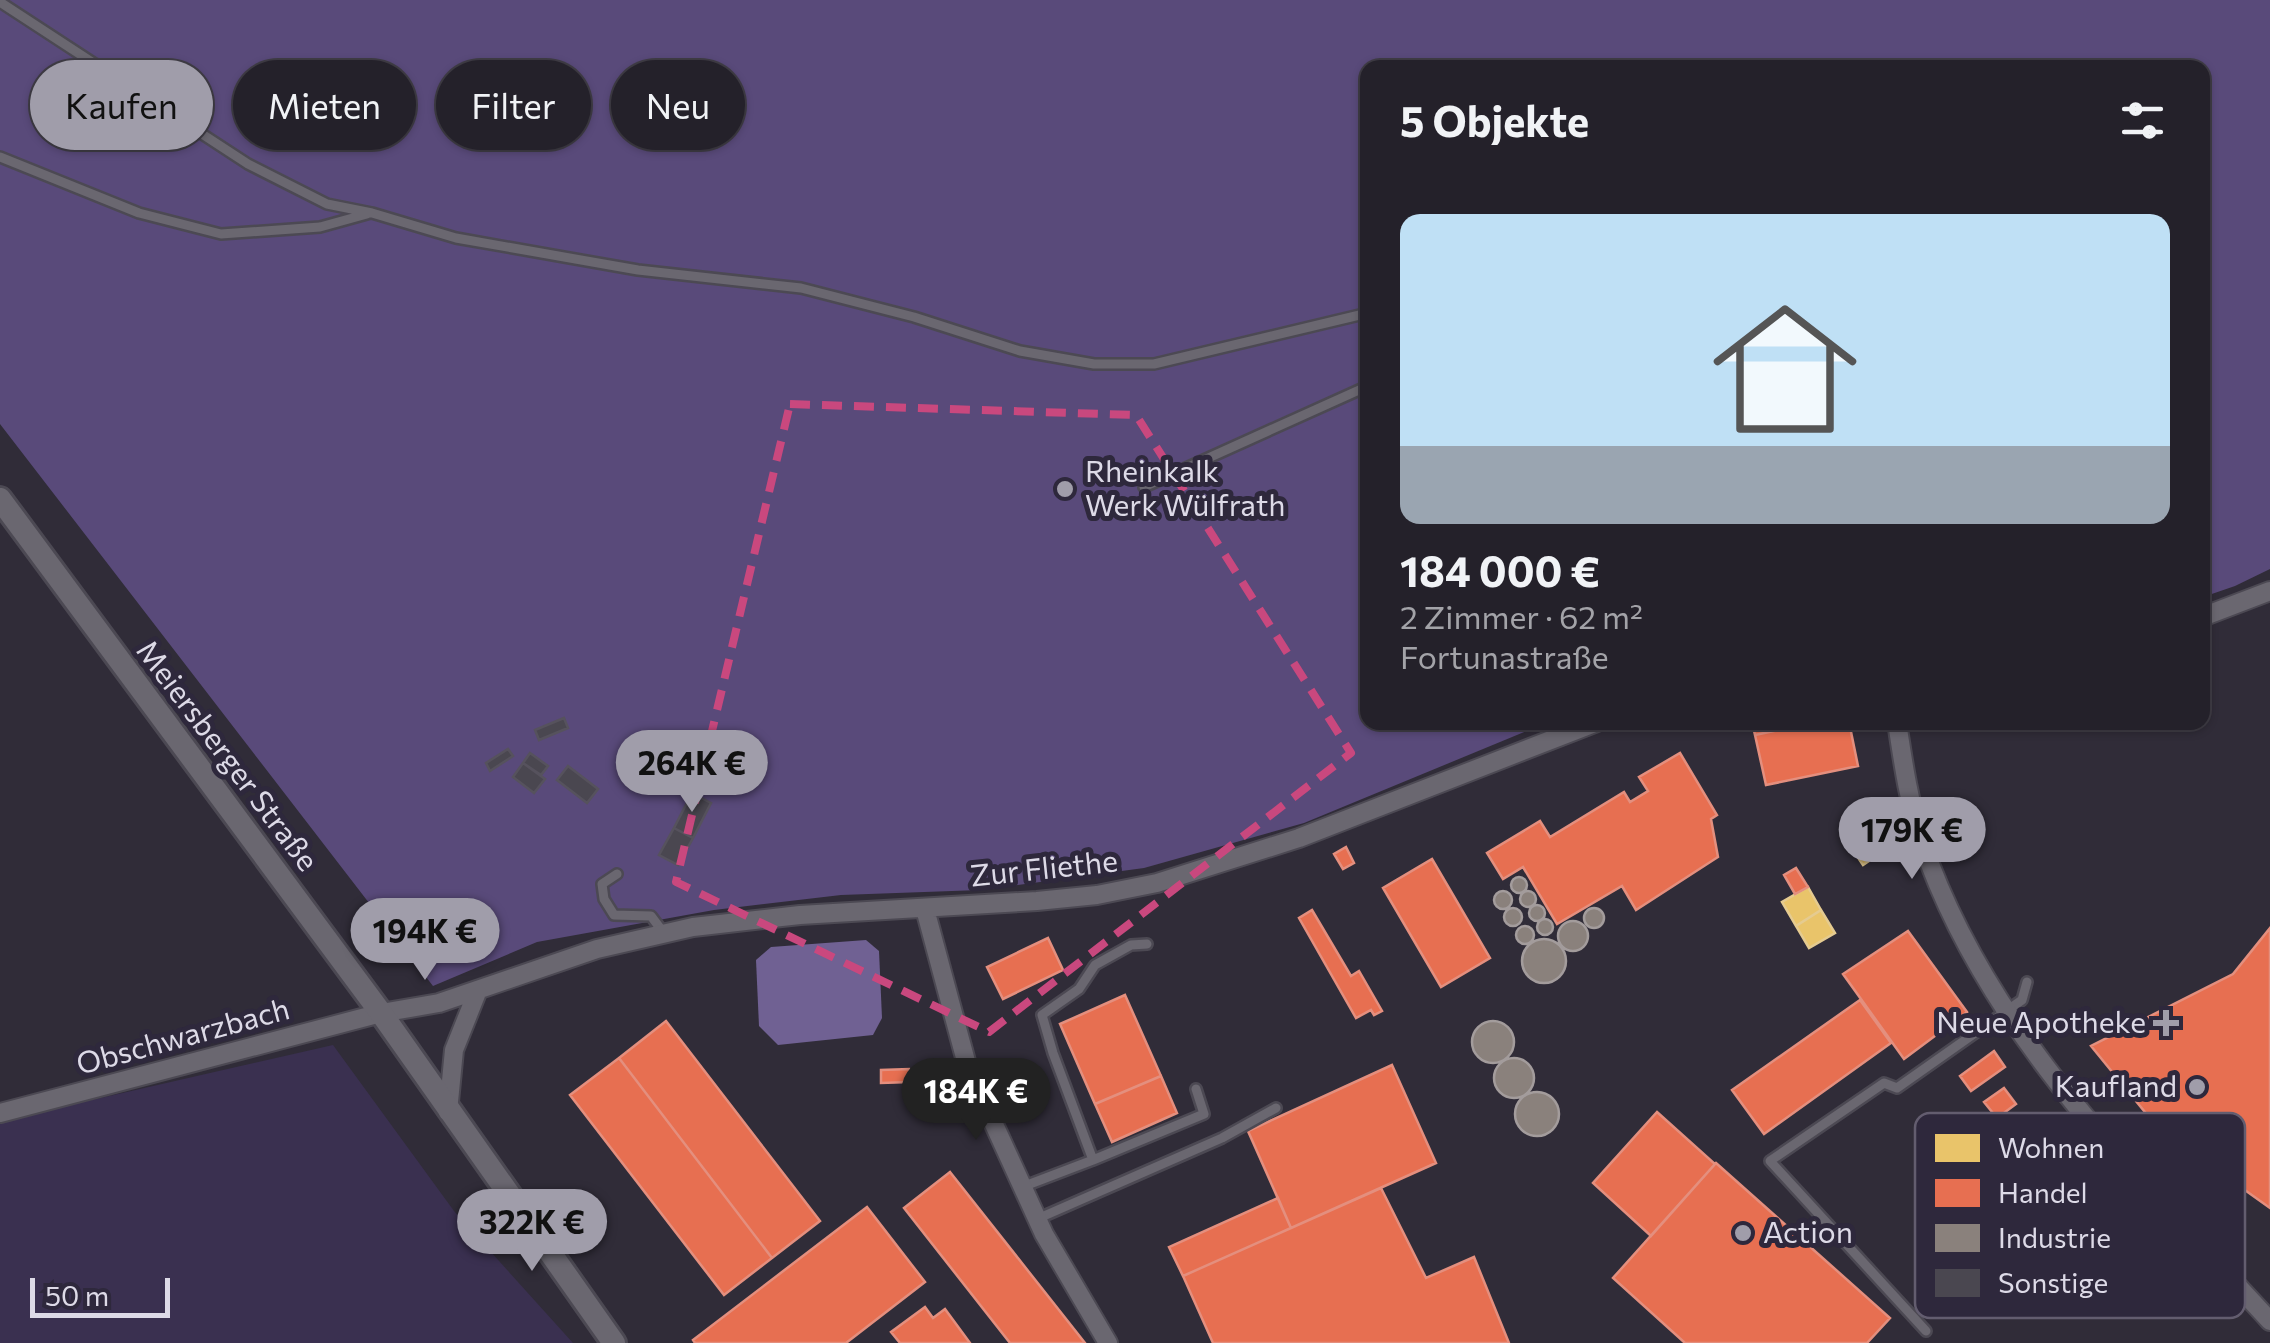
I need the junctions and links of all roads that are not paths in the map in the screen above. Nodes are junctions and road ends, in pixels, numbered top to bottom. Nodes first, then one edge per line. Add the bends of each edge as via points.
1 (0, 2) edge
2 (0, 157) edge
3 (372, 213) junction
4 (1360, 314) edge
5 (1360, 390) edge
6 (1144, 487) dead end
7 (0, 499) edge
8 (2270, 591) edge
9 (2210, 614) edge
10 (1576, 730) edge
11 (1898, 730) edge
12 (617, 874) dead end
13 (925, 909) junction
14 (665, 934) junction
15 (1147, 944) dead end
16 (2027, 982) dead end
17 (478, 990) junction
18 (2007, 1012) junction
19 (380, 1014) junction
20 (1196, 1088) dead end
21 (1276, 1108) dead end
22 (448, 1112) junction
23 (0, 1113) edge
24 (2085, 1113) edge
25 (1093, 1160) junction
26 (1022, 1187) junction
27 (1037, 1219) junction
28 (2245, 1293) edge
29 (2270, 1321) edge
30 (1926, 1331) dead end
31 (614, 1343) edge
32 (1108, 1343) edge

1 - 3 lane via 248,164 327,204
2 - 3 lane via 139,213 221,234 320,227
3 - 4 lane via 474,241 638,270 801,288 1020,351 1094,364 1154,364
5 - 6 lane
7 - 19 main road, Meiersberger Straße
8 - 9 street
10 - 13 street, Zur Fliethe via 1299,838 1156,883 1097,895
11 - 18 street via 1937,882
12 - 14 lane via 602,884 614,915 651,916
13 - 14 street, Zur Fliethe via 746,920
13 - 26 street via 968,1065
14 - 17 street, Zur Fliethe via 597,949
15 - 25 lane via 1095,965 1079,988 1042,1015
16 - 18 lane via 2022,1000
17 - 19 street, Zur Fliethe
17 - 22 street via 454,1050
18 - 24 street
18 - 30 lane via 1916,1077 1897,1088 1884,1083 1770,1161
19 - 22 main road, Meiersberger Straße
19 - 23 street, Obschwarzbach
20 - 25 lane via 1204,1114
21 - 27 lane
22 - 31 main road, Meiersberger Straße
25 - 26 lane
26 - 27 street
27 - 32 street
28 - 29 street

